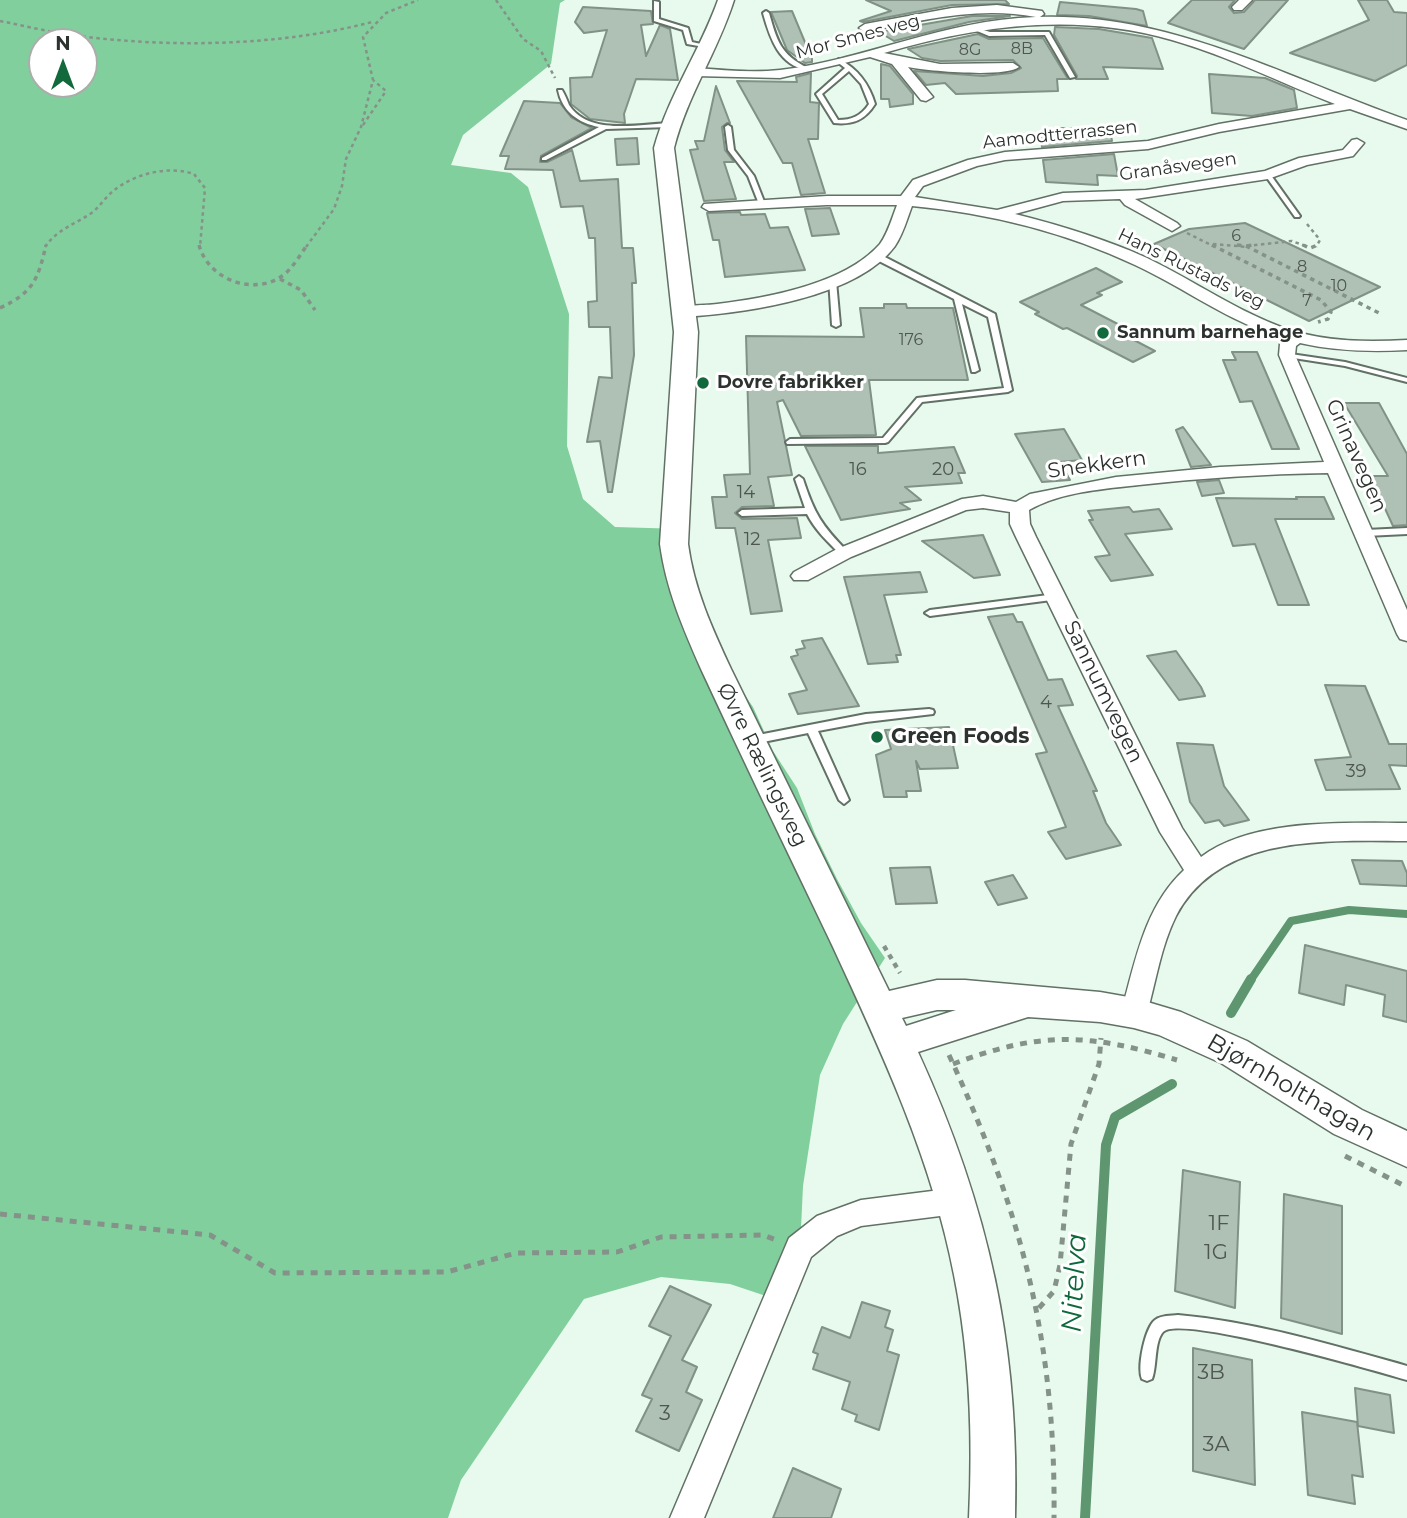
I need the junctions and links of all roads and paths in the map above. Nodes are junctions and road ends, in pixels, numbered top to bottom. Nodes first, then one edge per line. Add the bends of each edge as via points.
1 (418, 0) edge
2 (491, 0) edge
3 (496, 0) edge
4 (726, 0) edge
5 (501, 1) edge
6 (656, 2) dead end
7 (766, 13) dead end
8 (1054, 20) junction
9 (0, 21) edge
10 (373, 22) junction
11 (972, 27) junction
12 (865, 28) dead end
13 (708, 47) junction
14 (870, 53) junction
15 (898, 64) junction
16 (844, 65) junction
17 (1013, 67) dead end
18 (806, 69) junction
19 (695, 72) junction
20 (1072, 77) dead end
21 (373, 80) junction
22 (560, 91) joint
23 (926, 97) dead end
24 (1351, 104) junction
25 (670, 125) junction
26 (1407, 125) edge
27 (361, 127) junction
28 (728, 127) dead end
29 (603, 128) junction
30 (1357, 143) dead end
31 (544, 159) dead end
32 (1268, 175) junction
33 (1125, 195) junction
34 (907, 199) junction
35 (762, 204) junction
36 (709, 207) dead end
37 (998, 214) junction
38 (1297, 216) joint
39 (1172, 226) joint
40 (1209, 244) junction
41 (1246, 246) junction
42 (876, 257) junction
43 (279, 278) junction
44 (832, 281) junction
45 (957, 296) junction
46 (0, 308) edge
47 (316, 310) dead end
48 (684, 312) junction
49 (1379, 313) dead end
50 (1317, 322) dead end
51 (836, 325) dead end
52 (1296, 337) junction
53 (1407, 345) edge
54 (1287, 355) junction
55 (975, 370) dead end
56 (1407, 380) edge
57 (790, 442) dead end
58 (1335, 467) junction
59 (800, 479) dead end
60 (1019, 508) junction
61 (809, 511) junction
62 (742, 513) dead end
63 (1407, 531) edge
64 (1366, 533) junction
65 (844, 553) junction
66 (801, 576) dead end
67 (1056, 597) junction
68 (930, 612) dead end
69 (1407, 634) edge
70 (929, 712) dead end
71 (811, 728) junction
72 (751, 740) junction
73 (844, 800) dead end
74 (1407, 832) edge
75 (1198, 872) junction
76 (881, 940) dead end
77 (900, 973) dead end
78 (1028, 1002) junction
79 (879, 1007) junction
80 (1134, 1013) junction
81 (1101, 1040) junction
82 (896, 1044) junction
83 (946, 1048) dead end
84 (1184, 1062) dead end
85 (953, 1064) junction
86 (1407, 1150) edge
87 (1336, 1151) dead end
88 (1407, 1186) edge
89 (956, 1201) junction
90 (0, 1214) edge
91 (800, 1248) junction
92 (1039, 1308) junction
93 (1407, 1373) edge
94 (1147, 1374) dead end
95 (687, 1518) edge
96 (992, 1518) edge
97 (1054, 1518) edge

1 - 10 path via 390,9
2 - 5 path
3 - 5 path
4 - 13 main road, Øvre Rælingsveg
5 - 22 path via 523,38 541,51
6 - 13 lane via 656,20 686,29 689,43
7 - 18 lane via 778,52
8 - 11 street, Mor Smes veg
8 - 12 street via 1018,8 996,7
8 - 24 street, Mor Smes veg via 1172,36
9 - 10 path via 79,36 197,43 330,33
10 - 21 path via 363,37
11 - 14 street, Mor Smes veg
11 - 20 lane via 989,34 1047,33
13 - 19 main road, Øvre Rælingsveg
14 - 15 street
14 - 16 street, Mor Smes veg
15 - 17 street via 949,70
15 - 23 street
16 - 16 lane via 819,94 836,122 849,123 865,116 872,104 866,85
16 - 18 street, Mor Smes veg
18 - 19 street, Mor Smes veg via 746,75
19 - 25 main road, Øvre Rælingsveg
21 - 27 path
21 - 27 path via 386,91
22 - 29 lane via 564,102 581,118
24 - 26 street
24 - 34 street, Aamodtterrassen via 1148,145 1005,156 926,180 911,190
25 - 29 lane
25 - 48 main road, Øvre Rælingsveg via 664,169
27 - 43 path via 346,159 334,209
28 - 35 lane via 731,150 751,176
29 - 31 lane
30 - 32 street, Granåsvegen via 1348,153 1304,161
32 - 33 street, Granåsvegen
32 - 38 lane
33 - 37 street, Granåsvegen via 1063,197
33 - 39 street
34 - 35 street, Hans Rustads veg
34 - 37 street, Hans Rustads veg
34 - 42 street, Aamodtterrassen via 888,244
35 - 36 street, Hans Rustads veg
37 - 52 street, Hans Rustads veg via 1120,253
38 - 41 path via 1315,231 1320,240 1317,247 1292,241
39 - 40 path
40 - 41 path
40 - 50 path via 1321,300 1331,312
41 - 49 path
42 - 44 street, Aamodtterrassen
42 - 45 lane
43 - 46 path via 238,283 220,276 200,249 206,191 202,180 193,173 153,172 133,178 112,191 93,212 63,226 45,247 45,264 37,280 17,301
43 - 47 path via 303,290
44 - 48 street, Aamodtterrassen via 732,309
44 - 51 lane
45 - 55 lane
45 - 57 lane via 992,316 1008,390 920,400 885,440
48 - 72 main road, Øvre Rælingsveg via 686,348 674,512 676,560 697,628
52 - 53 street, Hans Rustads veg via 1356,347
52 - 54 street via 1288,344
54 - 56 lane
54 - 58 street, Grinavegen
58 - 60 street, Snekkern via 1089,486 1043,495
58 - 64 street, Grinavegen
59 - 61 lane
60 - 65 street via 972,502
60 - 67 street, Sannumvegen via 1020,524
61 - 62 lane
61 - 65 lane via 818,528
63 - 64 lane
64 - 69 street, Grinavegen
65 - 66 street
67 - 68 lane
67 - 75 street, Sannumvegen via 1172,832
70 - 71 lane
71 - 72 lane
71 - 73 lane
72 - 79 main road, Øvre Rælingsveg
74 - 75 street via 1301,833 1273,838 1230,852
75 - 80 street via 1167,909
76 - 77 path
78 - 79 main road, Bjørnholthagan via 947,995
78 - 80 main road, Bjørnholthagan
78 - 82 main road
79 - 82 main road, Øvre Rælingsveg
80 - 86 main road, Bjørnholthagan via 1234,1052 1348,1122
81 - 84 path
81 - 85 path via 1027,1039
81 - 92 path via 1099,1064 1071,1144 1054,1291
82 - 89 main road, Øvre Rælingsveg
83 - 85 path
85 - 92 path via 1008,1194
87 - 88 path
89 - 91 street via 861,1213 827,1226
89 - 96 main road, Øvre Rælingsveg via 984,1327 991,1394
90 - 91 path via 210,1235 275,1273 447,1272 516,1254 617,1252 661,1237 763,1235
91 - 95 street
92 - 97 path via 1049,1383
93 - 94 lane via 1180,1320 1162,1323 1155,1330

